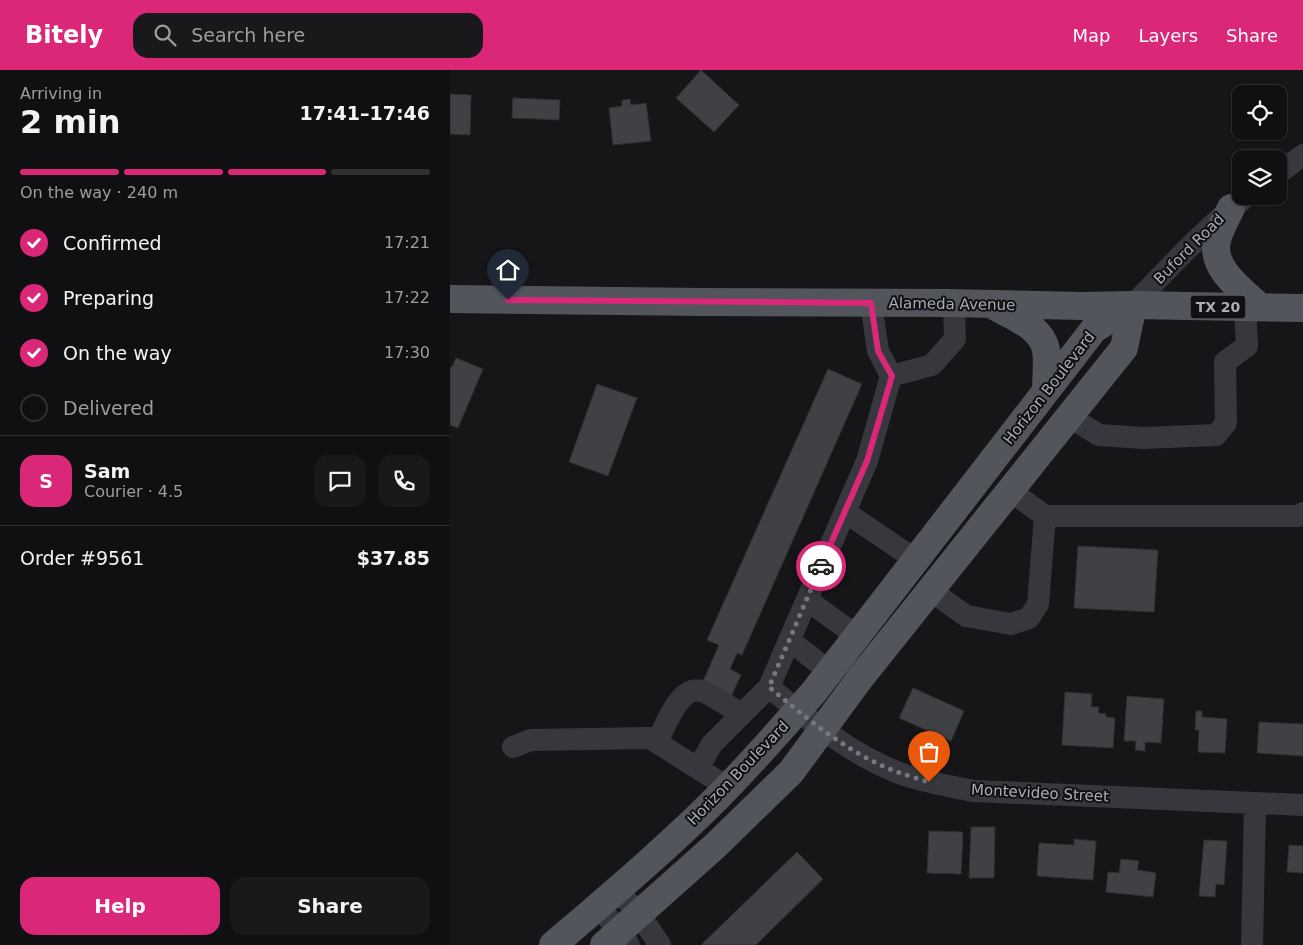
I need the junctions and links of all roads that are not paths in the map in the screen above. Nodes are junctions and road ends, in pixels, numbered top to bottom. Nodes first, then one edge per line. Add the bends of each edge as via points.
1 (1303, 155) edge
2 (1287, 167) edge
3 (1236, 205) edge
4 (1237, 205) edge
5 (450, 299) edge
6 (871, 303) junction
7 (954, 303) junction
8 (990, 304) junction
9 (1133, 305) junction
10 (1253, 307) junction
11 (1303, 308) edge
12 (892, 376) junction
13 (1046, 390) junction
14 (1068, 416) junction
15 (1009, 490) junction
16 (845, 512) junction
17 (1303, 513) edge
18 (1045, 516) junction
19 (916, 560) junction
20 (930, 590) junction
21 (807, 600) junction
22 (857, 636) junction
23 (789, 640) junction
24 (830, 672) junction
25 (769, 687) junction
26 (798, 711) junction
27 (742, 714) junction
28 (821, 730) junction
29 (657, 742) junction
30 (512, 748) dead end
31 (698, 768) junction
32 (727, 787) junction
33 (1255, 803) junction
34 (1303, 805) edge
35 (608, 898) junction
36 (623, 934) edge
37 (553, 945) edge
38 (660, 945) edge
39 (1252, 945) edge

1 - 2 street
3 - 9 street, Buford Road via 1203,233
4 - 10 main road via 1216,242 1217,260
5 - 6 main road, Alameda Avenue / TX 20
6 - 7 main road, Alameda Avenue / TX 20
6 - 12 street via 878,351
7 - 8 main road, Alameda Avenue / TX 20
7 - 12 street via 955,339 932,365
8 - 9 main road, Alameda Avenue / TX 20
8 - 13 main road via 1041,336 1046,350
9 - 10 main road, Alameda Avenue / TX 20
9 - 13 main road, Horizon Boulevard via 1094,329
9 - 14 main road via 1124,348
10 - 11 main road, Alameda Avenue / TX 20
10 - 14 street via 1247,346 1225,362 1226,423 1216,435 1143,438 1099,435
12 - 16 street via 867,461
13 - 19 main road, Horizon Boulevard
14 - 15 main road
15 - 18 street
15 - 20 main road
16 - 19 street
16 - 21 street
17 - 18 street via 1298,516
18 - 20 street via 1038,604 1029,618 1011,624 966,616
19 - 22 main road, Horizon Boulevard
20 - 28 main road
21 - 22 street
21 - 23 street
22 - 24 main road, Horizon Boulevard
23 - 24 street
23 - 25 street
24 - 26 main road, Horizon Boulevard
25 - 26 street, Montevideo Street
25 - 27 street
26 - 28 street, Montevideo Street
26 - 32 main road, Horizon Boulevard
27 - 29 street via 701,691 689,691 680,698
27 - 31 street via 712,744
28 - 33 street, Montevideo Street via 862,756 900,773 974,791
28 - 36 main road via 791,772
29 - 30 street via 650,738 531,740
29 - 31 street
31 - 32 street
32 - 35 main road, Horizon Boulevard
33 - 34 street, Montevideo Street
33 - 39 street
35 - 36 street
35 - 37 main road, Horizon Boulevard
36 - 38 street

